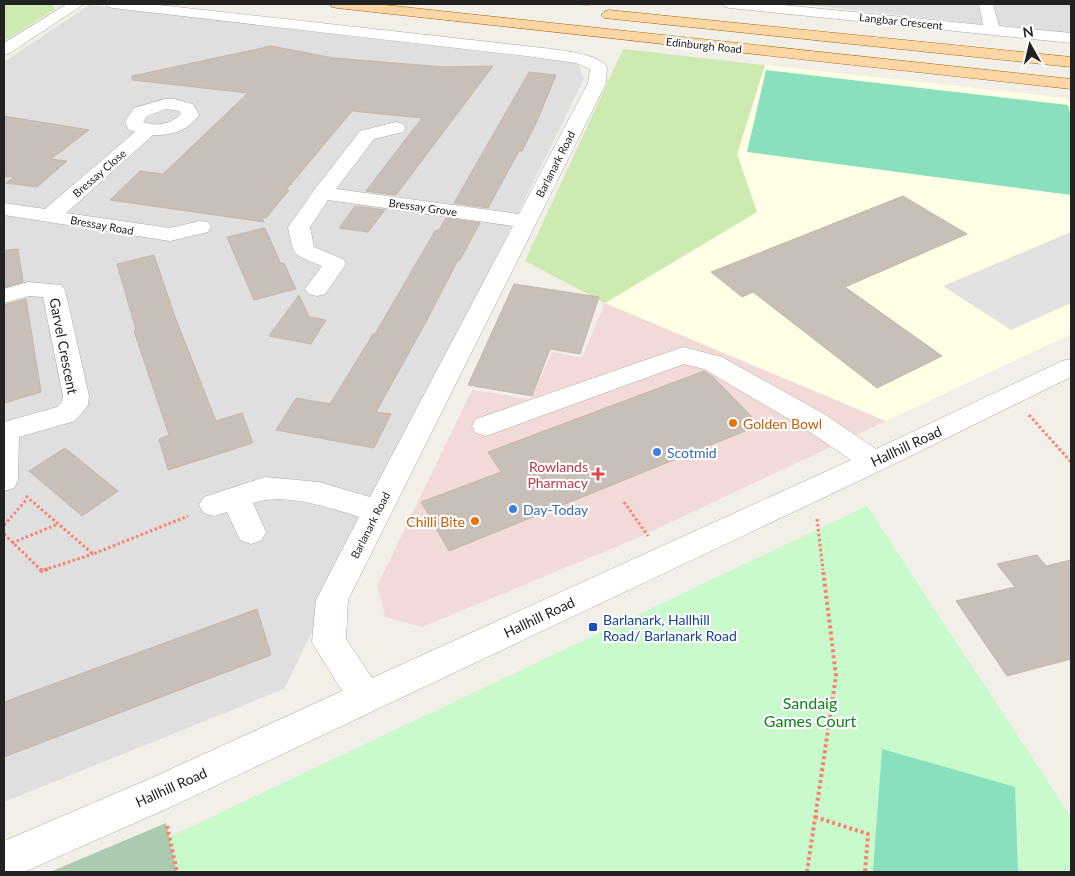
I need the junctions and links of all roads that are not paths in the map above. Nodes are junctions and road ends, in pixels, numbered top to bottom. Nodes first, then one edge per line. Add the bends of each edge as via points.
1 (77, 4) edge
2 (113, 4) edge
3 (337, 4) edge
4 (730, 4) edge
5 (986, 4) edge
6 (752, 5) edge
7 (597, 14) dead end
8 (992, 30) junction
9 (1071, 38) edge
10 (4, 50) edge
11 (1071, 62) edge
12 (1071, 84) edge
13 (396, 128) dead end
14 (148, 130) dead end
15 (322, 194) junction
16 (4, 209) edge
17 (50, 215) junction
18 (525, 221) junction
19 (200, 227) dead end
20 (318, 289) dead end
21 (4, 296) edge
22 (1071, 367) edge
23 (486, 426) dead end
24 (4, 432) edge
25 (874, 462) junction
26 (4, 480) edge
27 (377, 511) junction
28 (251, 532) dead end
29 (365, 698) junction
30 (4, 861) edge

1 - 10 street
2 - 18 street, Barlanark Road via 466,44 580,59 599,67 597,83
3 - 12 main road, Edinburgh Road
4 - 6 street, Langbar Crescent
5 - 8 street
6 - 8 street, Langbar Crescent
7 - 11 main road, Edinburgh Road
8 - 9 street, Langbar Crescent
13 - 15 street via 361,129
14 - 17 street, Bressay Close
15 - 18 street, Bressay Grove
15 - 20 street via 299,226 304,251 335,264
16 - 17 street, Bressay Road
17 - 19 street, Bressay Road via 170,235
18 - 27 street, Barlanark Road
21 - 24 street, Garvel Crescent via 28,289 53,290 76,396 75,405 66,414
22 - 25 street, Hallhill Road
23 - 25 street via 683,355 713,363 814,422
24 - 26 street
25 - 29 street, Hallhill Road
27 - 28 street via 319,493 265,488 225,502
27 - 29 street, Barlanark Road via 332,600 329,642
29 - 30 street, Hallhill Road

